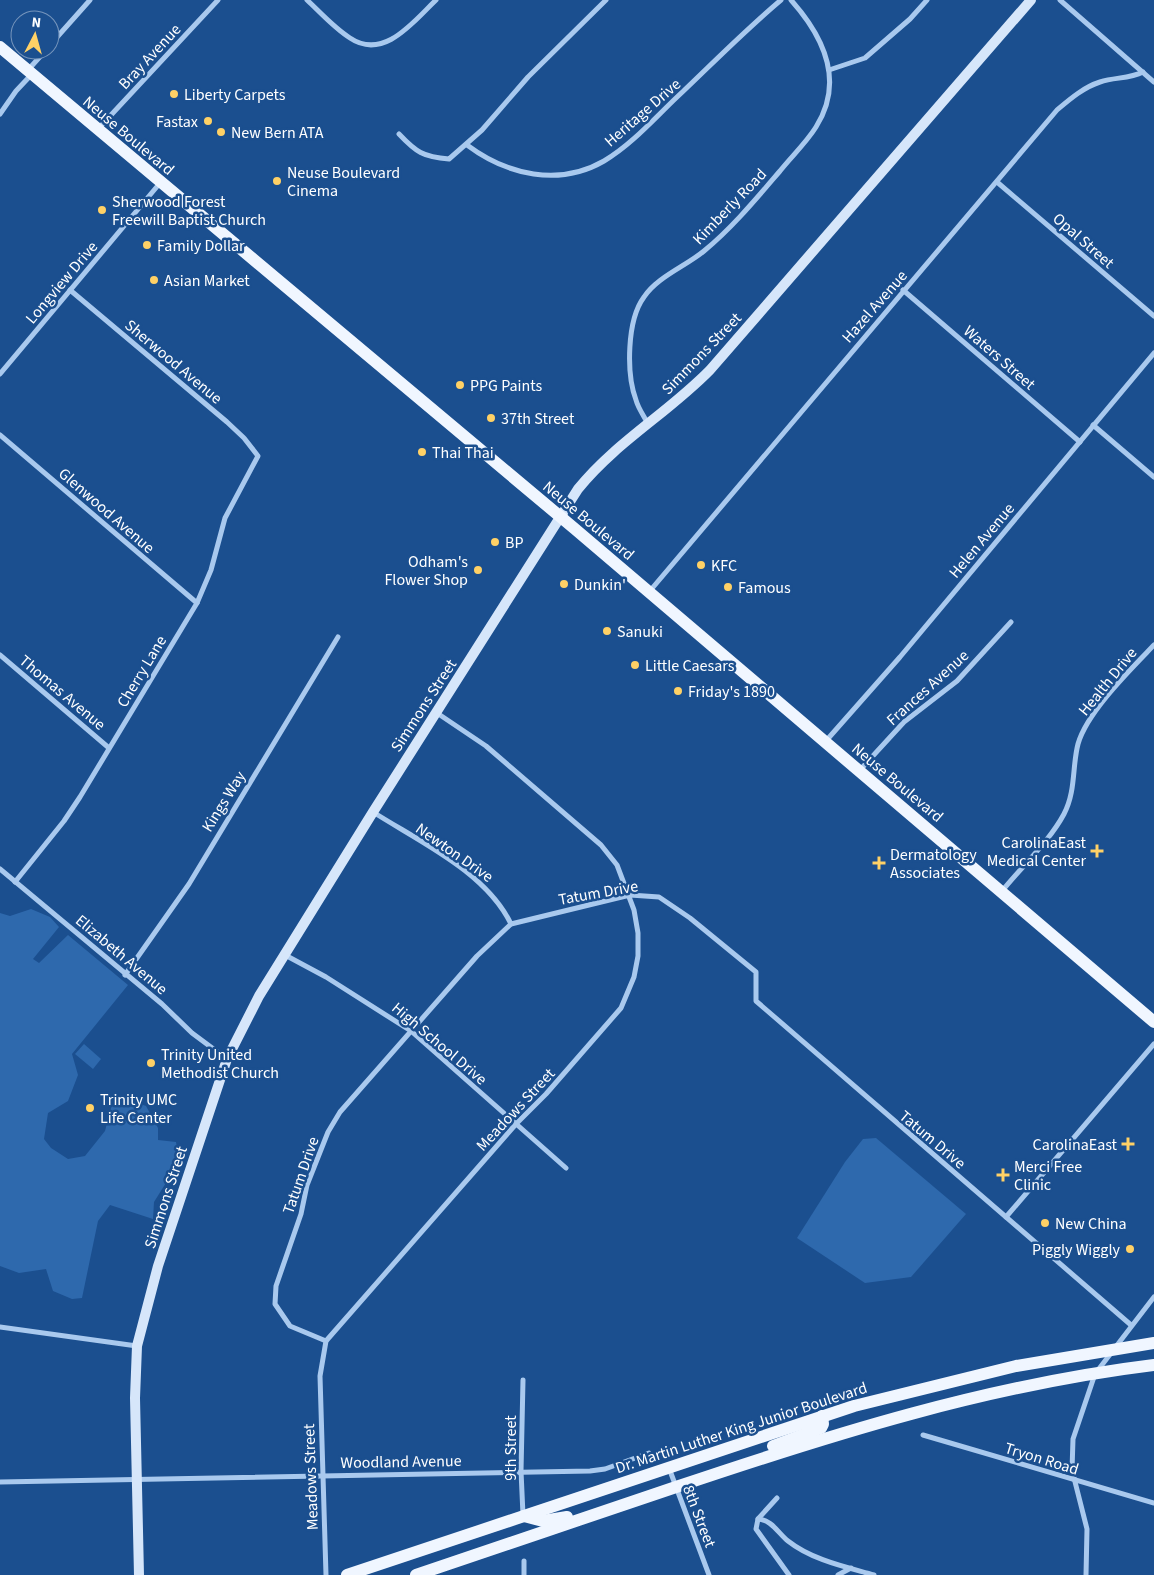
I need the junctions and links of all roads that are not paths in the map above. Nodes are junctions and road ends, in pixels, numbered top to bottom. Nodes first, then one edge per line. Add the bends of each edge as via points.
1 (90, 0) edge
2 (218, 0) edge
3 (307, 0) edge
4 (436, 0) edge
5 (606, 0) edge
6 (781, 0) edge
7 (791, 0) edge
8 (927, 0) edge
9 (1032, 0) edge
10 (1060, 0) edge
11 (60, 34) edge
12 (0, 47) edge
13 (39, 60) edge
14 (829, 70) junction
15 (30, 72) junction
16 (1143, 72) junction
17 (1154, 82) edge
18 (0, 114) edge
19 (98, 129) junction
20 (398, 134) dead end
21 (466, 145) junction
22 (997, 182) junction
23 (160, 183) junction
24 (70, 290) junction
25 (903, 290) junction
26 (1154, 316) edge
27 (1154, 353) edge
28 (0, 374) edge
29 (648, 424) junction
30 (1094, 425) junction
31 (0, 435) edge
32 (1080, 442) junction
33 (258, 456) joint
34 (1154, 477) edge
35 (559, 517) junction
36 (649, 593) junction
37 (197, 603) junction
38 (1011, 622) dead end
39 (338, 637) dead end
40 (1154, 644) edge
41 (0, 655) edge
42 (437, 713) junction
43 (825, 743) junction
44 (109, 748) junction
45 (860, 770) junction
46 (373, 812) junction
47 (0, 869) edge
48 (15, 882) junction
49 (1002, 891) junction
50 (630, 895) junction
51 (511, 924) junction
52 (285, 955) junction
53 (125, 975) junction
54 (1154, 1022) edge
55 (411, 1031) junction
56 (1154, 1044) edge
57 (227, 1060) junction
58 (516, 1124) junction
59 (566, 1168) dead end
60 (1006, 1217) junction
61 (1154, 1297) edge
62 (1131, 1325) junction
63 (0, 1327) edge
64 (326, 1341) junction
65 (1154, 1343) edge
66 (137, 1346) junction
67 (1114, 1348) junction
68 (1154, 1365) edge
69 (1096, 1374) junction
70 (523, 1380) dead end
71 (822, 1416) junction
72 (922, 1434) dead end
73 (649, 1453) dead end
74 (669, 1466) junction
75 (729, 1469) junction
76 (521, 1471) junction
77 (323, 1476) junction
78 (136, 1478) junction
79 (1074, 1481) junction
80 (0, 1482) edge
81 (676, 1487) junction
82 (777, 1498) dead end
83 (1154, 1503) edge
84 (606, 1511) junction
85 (524, 1516) junction
86 (758, 1519) junction
87 (524, 1561) dead end
88 (851, 1568) junction
89 (139, 1575) edge
90 (326, 1575) edge
91 (347, 1575) edge
92 (416, 1575) edge
93 (524, 1575) edge
94 (709, 1575) edge
95 (789, 1575) edge
96 (838, 1575) edge
97 (874, 1575) edge
98 (1086, 1575) edge

1 - 11 street
2 - 19 street, Bray Avenue
3 - 4 street via 350,39 365,44 390,41
5 - 21 street via 528,77
6 - 21 street, Heritage Drive via 647,126 595,165 553,177 536,175 516,171
7 - 14 street, Kimberly Road via 820,42
8 - 14 street via 865,58
9 - 29 street, Simmons Street via 710,370
10 - 16 street
12 - 15 main road, Neuse Boulevard
13 - 15 street
14 - 29 street, Kimberly Road via 826,109 815,128 723,234 644,296 634,316 631,381 636,401
15 - 18 street
15 - 19 main road, Neuse Boulevard
16 - 17 street
16 - 22 street, Hazel Avenue via 1133,77 1100,82 1074,96 1057,110
19 - 23 main road, Neuse Boulevard
20 - 21 street via 414,151 431,158 449,159
22 - 25 street, Hazel Avenue
22 - 26 street, Opal Street
23 - 24 street, Longview Drive
23 - 35 main road, Neuse Boulevard
24 - 28 street, Longview Drive
24 - 33 street, Sherwood Avenue via 227,422
25 - 32 street, Waters Street
25 - 36 street, Hazel Avenue
27 - 30 street, Helen Avenue
29 - 35 street, Simmons Street via 597,467
30 - 32 street, Helen Avenue
30 - 34 street
31 - 37 street, Glenwood Avenue
32 - 43 street, Helen Avenue
33 - 37 street, Cherry Lane via 225,518 211,570
35 - 36 main road, Neuse Boulevard
35 - 42 street, Simmons Street
36 - 43 main road, Neuse Boulevard
37 - 44 street, Cherry Lane
38 - 45 street, Frances Avenue via 957,681 904,722
39 - 53 street, Kings Way via 189,884
40 - 49 street, Health Drive via 1086,725 1078,745 1072,793 1065,813
41 - 44 street, Thomas Avenue
42 - 46 street, Simmons Street
42 - 50 street, Meadows Street via 486,746 601,845 618,865
43 - 45 main road, Neuse Boulevard
44 - 48 street, Cherry Lane via 64,821
45 - 49 main road, Neuse Boulevard
46 - 51 street, Newton Drive via 479,881 502,906
46 - 52 street, Simmons Street
47 - 48 street, Elizabeth Avenue
48 - 53 street, Elizabeth Avenue
49 - 54 main road, Neuse Boulevard
50 - 51 street, Tatum Drive
50 - 58 street, Meadows Street via 638,933 638,956 628,996 599,1036
50 - 60 street, Tatum Drive via 659,897 669,903 756,972 756,1001
51 - 55 street, Tatum Drive via 477,956
52 - 55 street, High School Drive via 326,976
52 - 57 street, Simmons Street via 247,1016
53 - 57 street, Elizabeth Avenue
55 - 58 street, High School Drive
55 - 64 street, Tatum Drive via 340,1112 328,1132 307,1185 301,1214 276,1286 275,1304 290,1326
56 - 60 street
57 - 66 street, Simmons Street via 158,1266
58 - 59 street, High School Drive
58 - 64 street, Meadows Street
60 - 62 street, Tatum Drive
61 - 62 street
62 - 67 street
63 - 66 street
64 - 77 street, Meadows Street via 320,1376
65 - 67 main road, Dr. Martin Luther King Junior Boulevard
66 - 78 street, Simmons Street
67 - 69 street
67 - 71 main road, Dr. Martin Luther King Junior Boulevard via 903,1392
68 - 69 main road
69 - 75 main road via 960,1400 882,1420
69 - 79 street via 1073,1438
70 - 76 street, 9th Street
71 - 74 main road, Dr. Martin Luther King Junior Boulevard
71 - 75 main road via 821,1428 772,1446
72 - 79 street, Tryon Road
73 - 76 street, Woodland Avenue via 605,1469
74 - 81 street, 8th Street
74 - 85 main road, Dr. Martin Luther King Junior Boulevard
75 - 81 main road
76 - 77 street, Woodland Avenue
76 - 85 street, 9th Street
77 - 78 street, Woodland Avenue
77 - 90 street, Meadows Street
78 - 80 street, Woodland Avenue
78 - 89 street, Simmons Street
79 - 83 street, Tryon Road
79 - 98 street via 1086,1529
81 - 84 main road
81 - 94 street, 8th Street
82 - 86 street
84 - 85 main road via 543,1521
84 - 92 main road
85 - 91 main road, Dr. Martin Luther King Junior Boulevard
86 - 88 street via 765,1520 788,1542 812,1555
86 - 95 street via 756,1529
87 - 93 street
88 - 96 street
88 - 97 street

